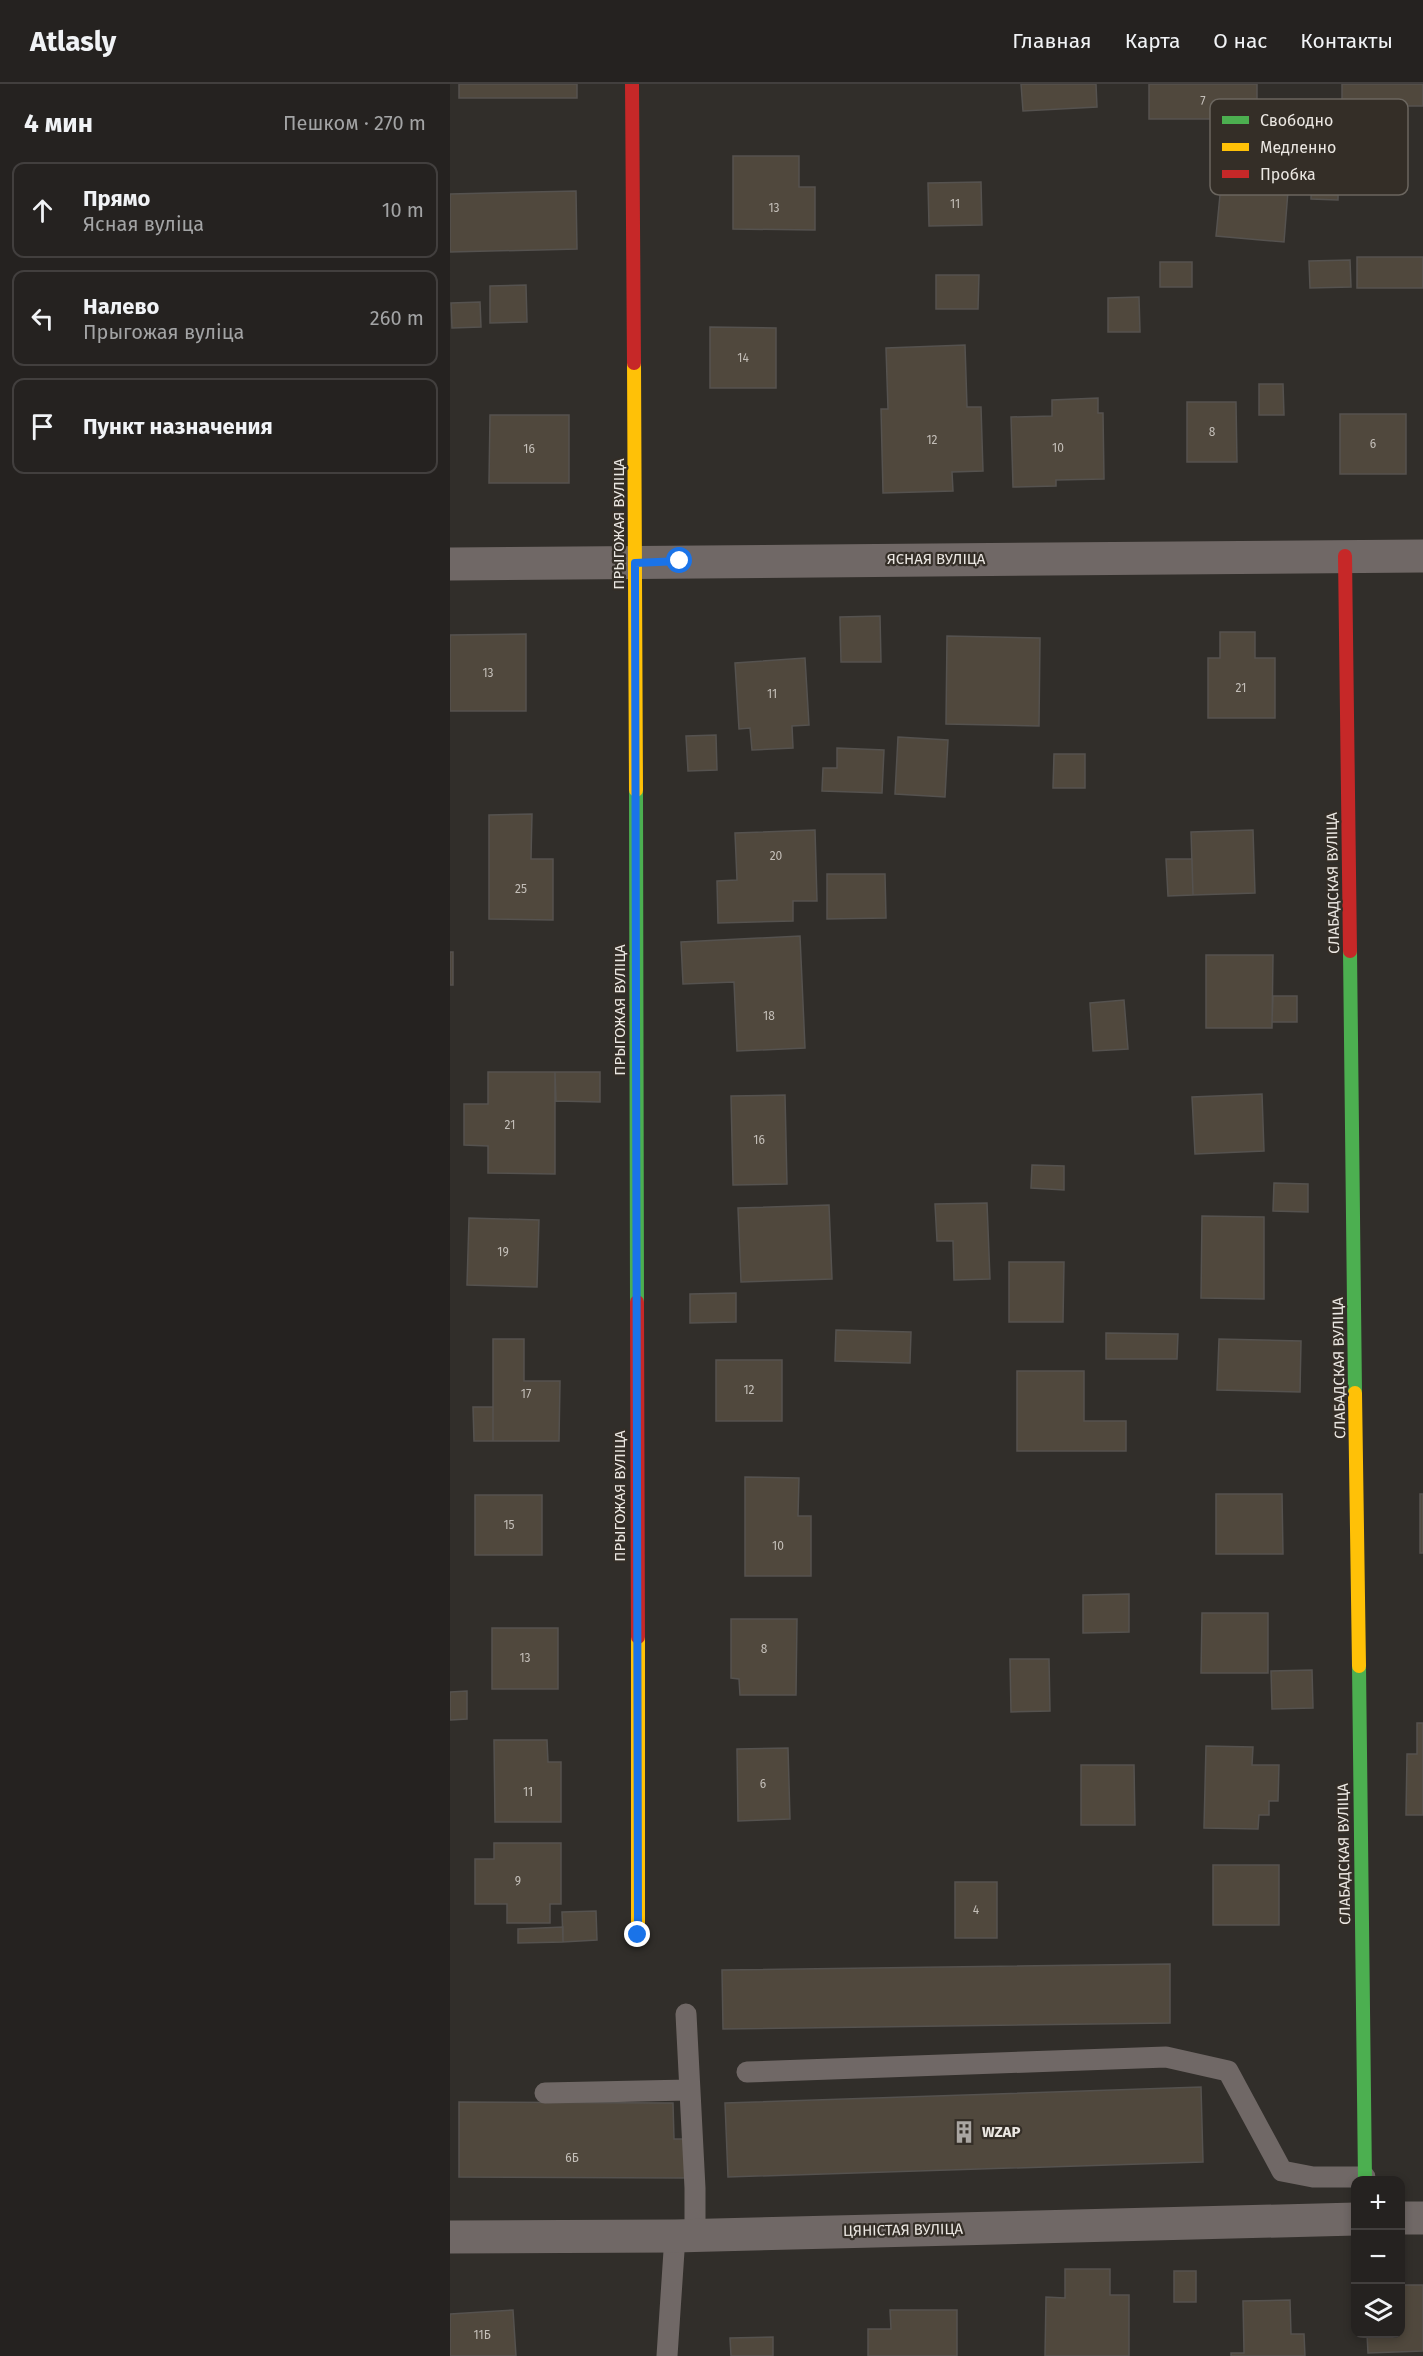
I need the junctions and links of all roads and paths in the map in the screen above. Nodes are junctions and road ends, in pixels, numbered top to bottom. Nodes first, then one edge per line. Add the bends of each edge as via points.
1 (632, 84) edge
2 (1345, 556) junction
3 (1423, 556) edge
4 (635, 563) junction
5 (450, 564) edge
6 (638, 1935) dead end
7 (686, 2014) dead end
8 (747, 2072) dead end
9 (689, 2090) junction
10 (545, 2093) dead end
11 (1365, 2176) edge
12 (1351, 2178) edge
13 (1405, 2218) edge
14 (1423, 2218) edge
15 (1351, 2219) edge
16 (685, 2236) junction
17 (450, 2237) edge
18 (667, 2356) edge

1 - 4 street, ПРЫГОЖАЯ ВУЛІЦА
2 - 3 street, ЯСНАЯ ВУЛІЦА
2 - 4 street, ЯСНАЯ ВУЛІЦА
2 - 11 street, СЛАБАДСКАЯ ВУЛІЦА
4 - 5 street, ЯСНАЯ ВУЛІЦА
4 - 6 street, ПРЫГОЖАЯ ВУЛІЦА
7 - 9 lane
8 - 12 lane via 1166,2057 1228,2071 1282,2170 1313,2177
9 - 10 lane
9 - 16 lane via 695,2188
13 - 14 street
15 - 16 street, ЦЯНІСТАЯ ВУЛІЦА
16 - 17 street, ЦЯНІСТАЯ ВУЛІЦА
16 - 18 lane

